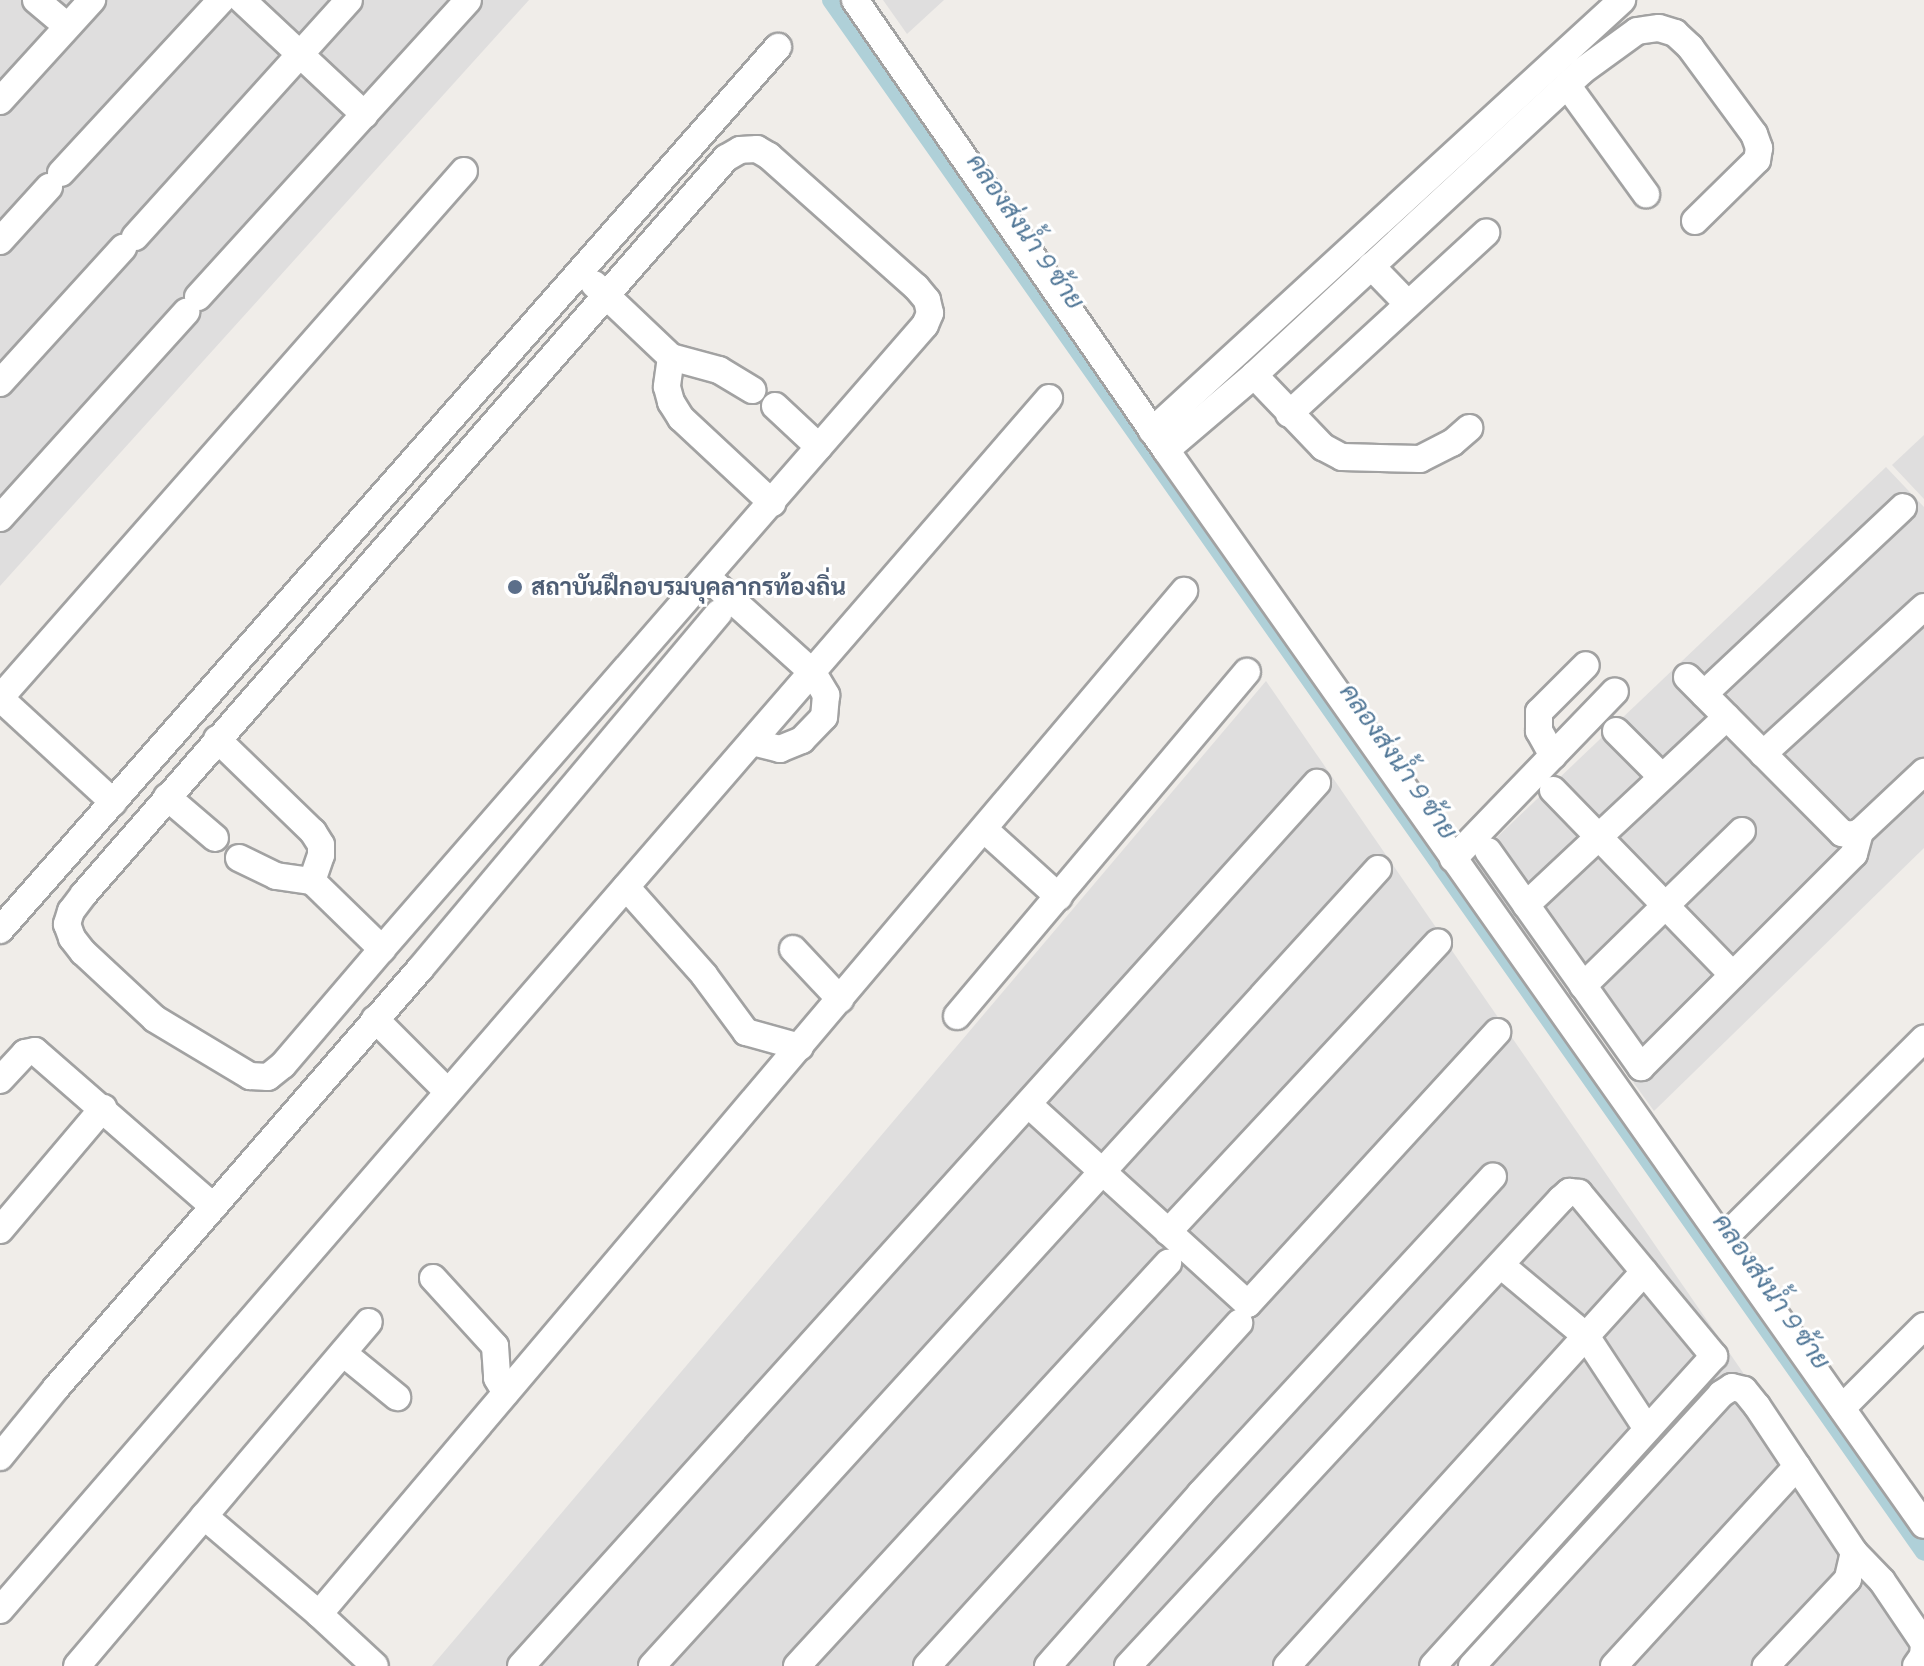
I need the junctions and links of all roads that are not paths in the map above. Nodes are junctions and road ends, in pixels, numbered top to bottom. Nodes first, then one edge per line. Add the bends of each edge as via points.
1 (36, 0) edge
2 (92, 0) edge
3 (221, 0) edge
4 (242, 0) edge
5 (349, 0) edge
6 (468, 0) edge
7 (855, 0) edge
8 (1622, 0) edge
9 (67, 26) junction
10 (778, 47) dead end
11 (300, 53) junction
12 (1567, 85) junction
13 (0, 101) edge
14 (365, 115) junction
15 (464, 171) dead end
16 (1646, 194) dead end
17 (1695, 221) dead end
18 (1486, 233) dead end
19 (0, 241) edge
20 (1371, 266) junction
21 (579, 272) junction
22 (605, 294) junction
23 (1408, 304) junction
24 (671, 357) junction
25 (1254, 375) junction
26 (0, 383) edge
27 (752, 390) dead end
28 (1049, 398) dead end
29 (775, 406) dead end
30 (1289, 414) junction
31 (1469, 428) dead end
32 (1159, 440) junction
33 (819, 447) junction
34 (772, 503) junction
35 (1903, 507) dead end
36 (0, 518) edge
37 (708, 578) junction
38 (1184, 591) dead end
39 (1924, 607) edge
40 (719, 613) dead end
41 (1586, 665) dead end
42 (1247, 672) dead end
43 (813, 673) junction
44 (1615, 691) dead end
45 (0, 698) edge
46 (1727, 717) junction
47 (1616, 731) dead end
48 (217, 739) junction
49 (752, 742) junction
50 (1763, 754) junction
51 (1553, 756) junction
52 (1924, 772) edge
53 (1662, 777) junction
54 (1317, 783) dead end
55 (1553, 790) dead end
56 (167, 797) junction
57 (113, 802) junction
58 (984, 829) junction
59 (1742, 831) dead end
60 (1860, 832) junction
61 (1599, 837) junction
62 (215, 838) dead end
63 (1488, 851) dead end
64 (239, 858) dead end
65 (1453, 859) junction
66 (1378, 869) dead end
67 (312, 881) junction
68 (626, 887) junction
69 (1059, 897) junction
70 (1526, 905) junction
71 (1665, 905) junction
72 (0, 930) edge
73 (1438, 942) dead end
74 (387, 944) junction
75 (793, 949) dead end
76 (420, 969) junction
77 (1733, 975) junction
78 (1583, 986) junction
79 (840, 999) junction
80 (957, 1016) dead end
81 (375, 1019) junction
82 (1497, 1032) dead end
83 (1924, 1039) edge
84 (800, 1047) junction
85 (0, 1080) edge
86 (447, 1091) junction
87 (1028, 1104) junction
88 (103, 1108) junction
89 (1101, 1172) junction
90 (1493, 1176) dead end
91 (214, 1207) junction
92 (0, 1230) edge
93 (1168, 1232) junction
94 (1723, 1239) junction
95 (1168, 1263) dead end
96 (1501, 1265) junction
97 (1644, 1272) junction
98 (433, 1278) dead end
99 (369, 1322) dead end
100 (1239, 1323) dead end
101 (1924, 1326) edge
102 (1586, 1336) junction
103 (343, 1353) junction
104 (506, 1393) junction
105 (397, 1397) dead end
106 (1842, 1408) junction
107 (1647, 1429) junction
108 (0, 1457) edge
109 (1797, 1466) junction
110 (204, 1516) junction
111 (1924, 1525) edge
112 (1854, 1552) junction
113 (0, 1610) edge
114 (319, 1614) junction
115 (1771, 1664) edge
116 (77, 1666) edge
117 (375, 1666) edge
118 (521, 1666) edge
119 (652, 1666) edge
120 (797, 1666) edge
121 (927, 1666) edge
122 (1048, 1666) edge
123 (1128, 1666) edge
124 (1287, 1666) edge
125 (1433, 1666) edge
126 (1472, 1666) edge
127 (1614, 1666) edge
128 (1916, 1666) edge

1 - 9 street
2 - 9 street
3 - 19 street
4 - 11 street
5 - 11 street
6 - 14 street
7 - 32 street
8 - 32 street
9 - 13 street
10 - 21 street
11 - 14 street
11 - 26 street
12 - 16 street
12 - 17 street via 1637,31 1659,28 1675,33 1690,47 1759,148 1757,160
12 - 20 street
14 - 36 street
15 - 45 street
18 - 23 street
20 - 23 street
20 - 25 street
21 - 22 street
21 - 57 street
22 - 24 street
22 - 33 street via 726,158 757,149 769,156 916,287 930,313
22 - 48 street
23 - 30 street
24 - 27 street via 719,370
24 - 34 street via 667,387 681,418
25 - 30 street
25 - 32 street
28 - 43 street
29 - 33 street
30 - 31 street via 1323,447 1361,460 1420,459
32 - 65 street
33 - 34 street
34 - 37 street
35 - 46 street via 1696,686
37 - 43 street
37 - 74 street
38 - 58 street
39 - 50 street
40 - 76 street
41 - 51 street via 1539,712 1539,731
42 - 69 street
43 - 49 street
43 - 49 street via 826,695 824,717 789,747
44 - 51 street
45 - 57 street
46 - 50 street
46 - 53 street
47 - 53 street
48 - 56 street
48 - 67 street via 313,832 321,855
49 - 68 street
50 - 60 street via 1842,833
51 - 65 street
52 - 60 street
53 - 61 street
54 - 87 street
55 - 61 street
56 - 62 street
56 - 74 street via 71,911 67,924 83,952 155,1019 250,1076 268,1077
57 - 72 street
58 - 69 street
58 - 79 street
59 - 71 street
60 - 77 street via 1854,854
61 - 70 street
61 - 71 street
63 - 70 street
64 - 67 street via 276,876
65 - 94 street
66 - 89 street
67 - 74 street
68 - 84 street via 746,1032
68 - 86 street
69 - 80 street
70 - 78 street
71 - 77 street
71 - 78 street
73 - 93 street
74 - 76 street
75 - 79 street
76 - 81 street
77 - 78 street via 1641,1067
79 - 84 street
81 - 86 street
81 - 91 street
82 - 93 street via 1248,1304
83 - 94 street
84 - 104 street
85 - 88 street via 25,1053 35,1051
86 - 113 street
87 - 89 street
87 - 118 street
88 - 91 street
88 - 92 street
89 - 93 street
89 - 119 street
90 - 122 street
91 - 108 street
94 - 106 street
95 - 120 street
96 - 97 street via 1569,1192 1591,1204
96 - 102 street
96 - 123 street
97 - 102 street
97 - 107 street via 1714,1356
98 - 104 street via 495,1346 497,1378
99 - 103 street
100 - 121 street
101 - 106 street
102 - 107 street
102 - 124 street
103 - 105 street
103 - 110 street
104 - 114 street
106 - 111 street
107 - 125 street
109 - 112 street
109 - 126 street via 1744,1390 1732,1387
109 - 127 street
110 - 114 street
110 - 116 street
112 - 115 street via 1848,1579
112 - 128 street via 1882,1581 1924,1643
114 - 117 street

